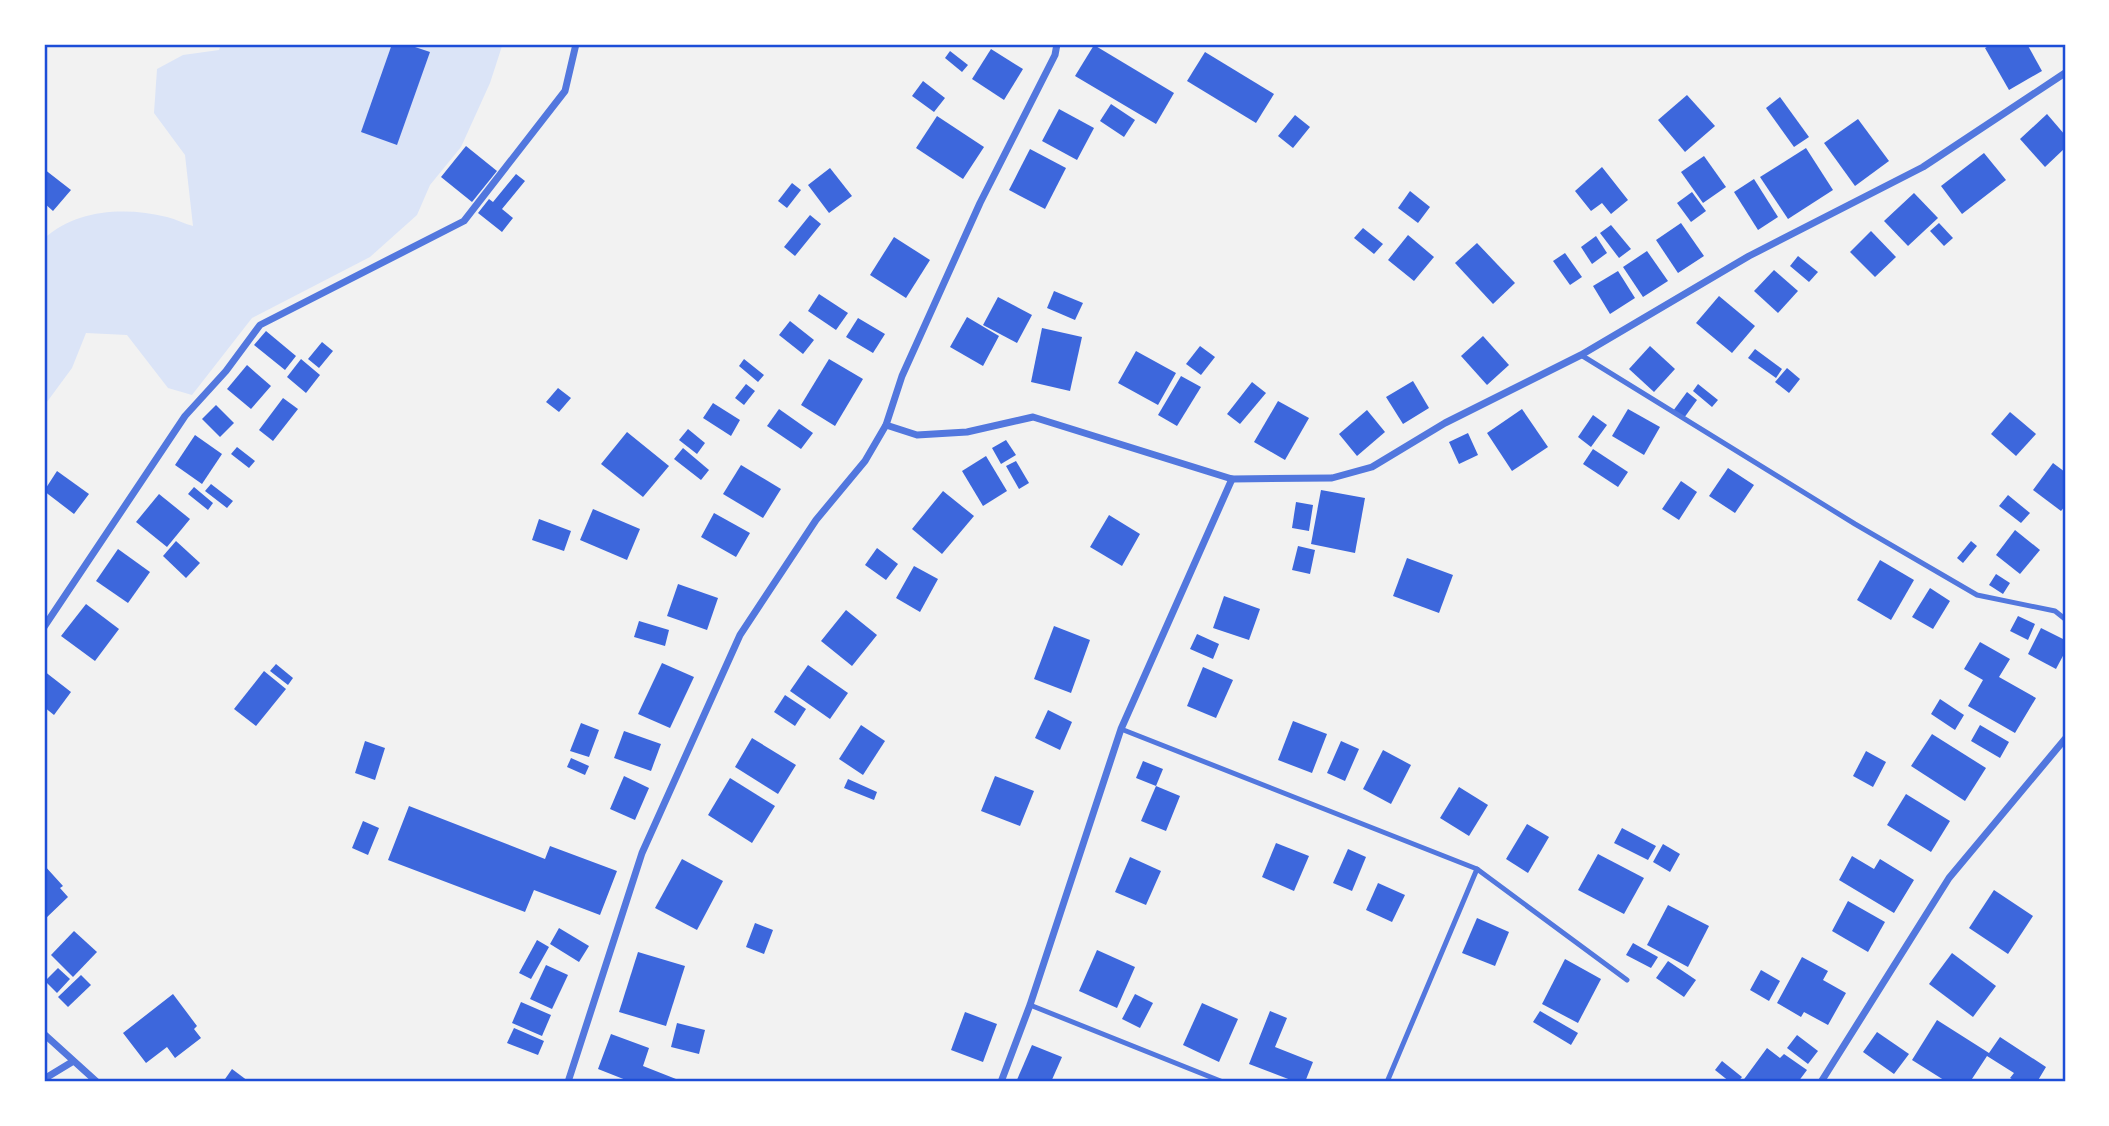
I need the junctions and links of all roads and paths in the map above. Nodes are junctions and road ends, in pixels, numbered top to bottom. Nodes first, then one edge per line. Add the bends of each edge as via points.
1 (576, 44) edge
2 (1057, 44) edge
3 (2065, 73) edge
4 (1581, 355) junction
5 (886, 425) junction
6 (1232, 479) junction
7 (2065, 619) edge
8 (44, 627) edge
9 (1121, 729) junction
10 (2065, 739) edge
11 (1477, 869) junction
12 (1627, 980) dead end
13 (1030, 1004) junction
14 (44, 1034) edge
15 (72, 1062) junction
16 (44, 1079) edge
17 (97, 1082) edge
18 (568, 1082) edge
19 (1001, 1082) edge
20 (1223, 1082) edge
21 (1387, 1082) edge
22 (1821, 1082) edge

1 - 8 street via 565,91 464,221 260,325 185,416
2 - 5 street via 913,351
3 - 4 street via 1923,167 1749,256
4 - 6 street via 1445,423 1372,467 1332,478
4 - 7 lane via 1978,595 2054,611
5 - 6 street via 917,435 967,432 1033,417
5 - 18 street via 740,635 642,853
6 - 9 street
9 - 11 lane
9 - 13 street
10 - 22 street via 1949,878
11 - 12 lane
11 - 21 lane
13 - 19 street
13 - 20 lane
14 - 15 street
15 - 16 street
15 - 17 street

